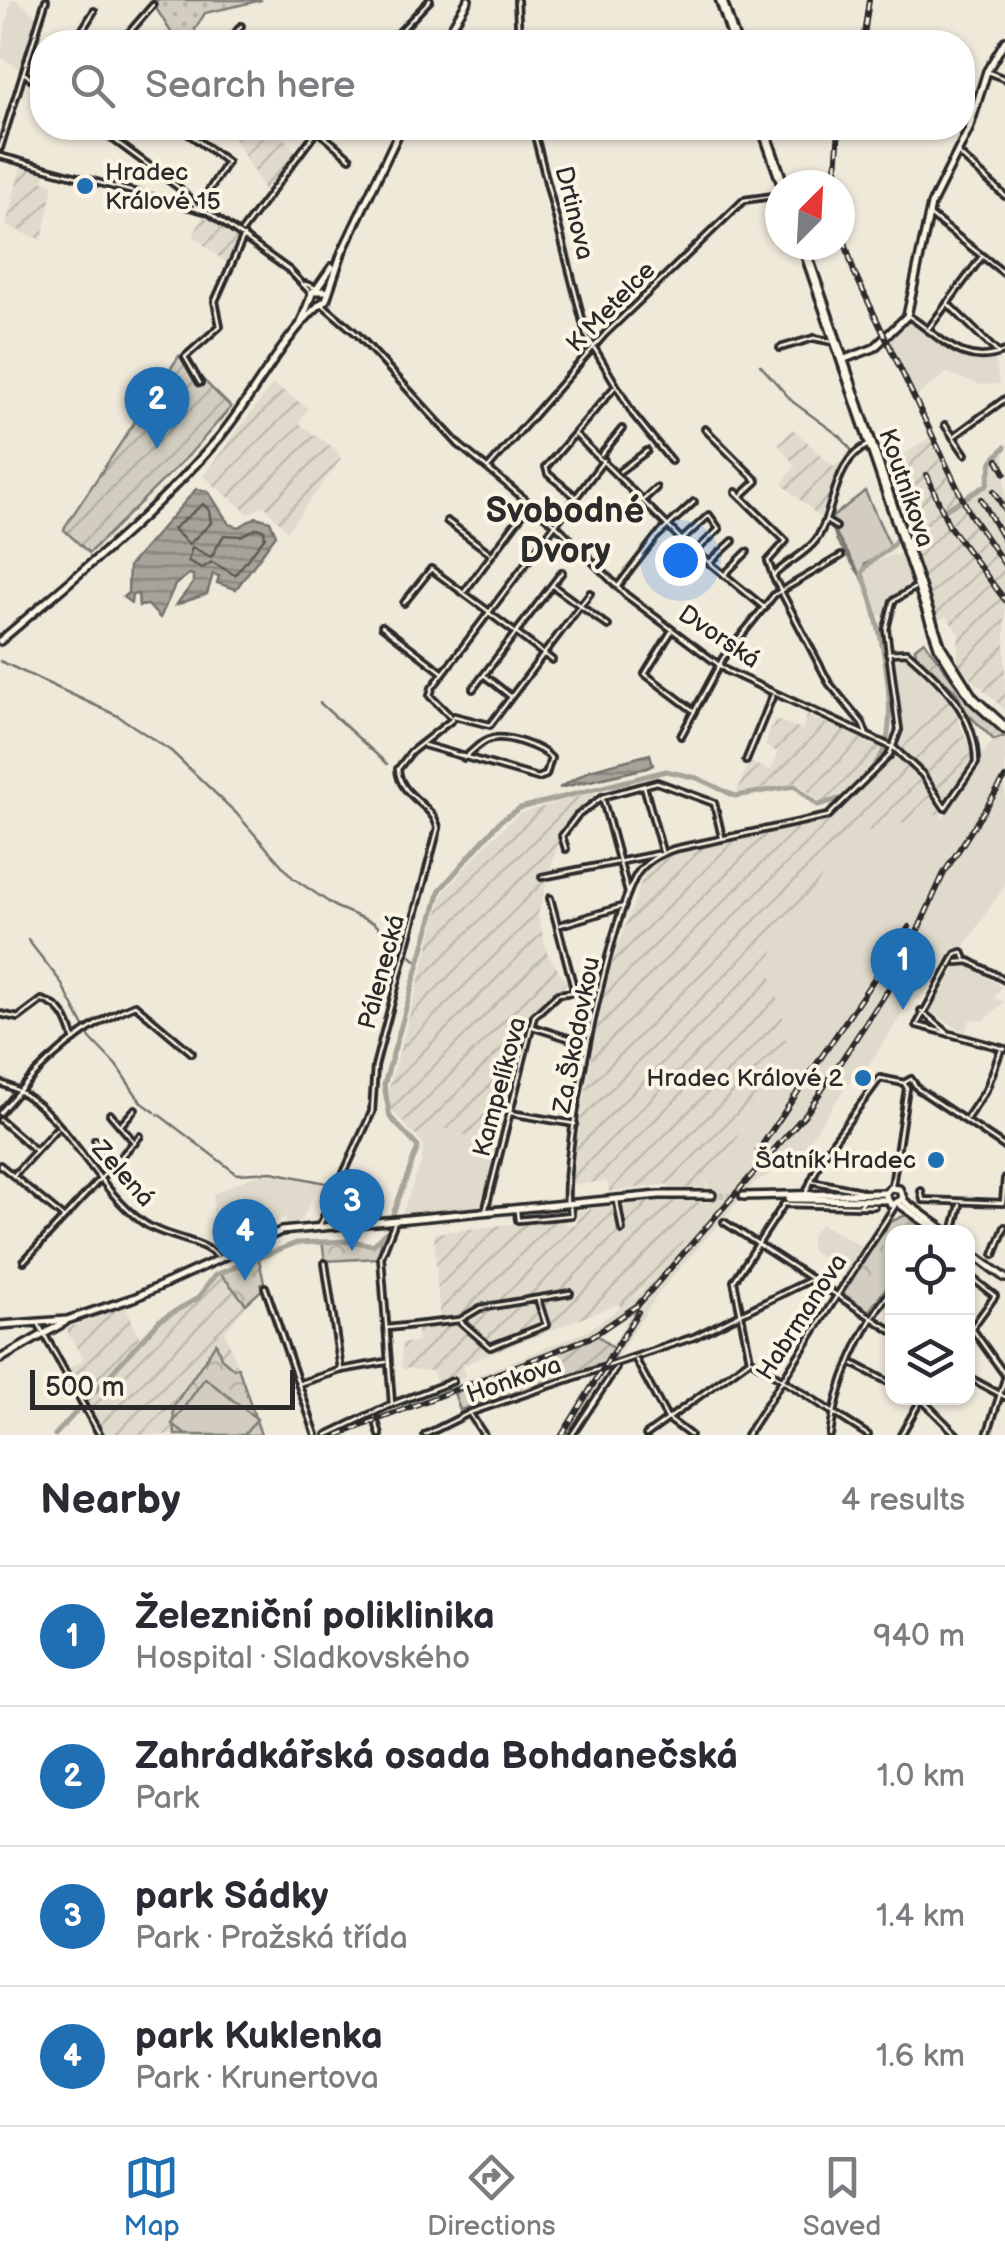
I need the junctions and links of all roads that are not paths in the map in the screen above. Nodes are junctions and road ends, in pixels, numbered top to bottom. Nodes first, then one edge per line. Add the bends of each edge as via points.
1 (46, 0) edge
2 (430, 0) edge
3 (468, 0) edge
4 (517, 0) edge
5 (721, 0) edge
6 (153, 5) dead end
7 (94, 11) dead end
8 (241, 26) dead end
9 (37, 30) edge
10 (82, 30) edge
11 (131, 30) edge
12 (238, 30) edge
13 (401, 30) edge
14 (450, 30) edge
15 (518, 30) edge
16 (731, 30) edge
17 (1005, 41) edge
18 (30, 53) edge
19 (987, 71) junction
20 (24, 73) junction
21 (30, 78) edge
22 (1005, 79) edge
23 (975, 105) edge
24 (114, 140) edge
25 (198, 140) edge
26 (310, 140) edge
27 (330, 140) edge
28 (395, 140) edge
29 (535, 140) edge
30 (767, 140) edge
31 (963, 140) edge
32 (0, 148) edge
33 (958, 153) junction
34 (0, 156) edge
35 (350, 158) dead end
36 (778, 170) edge
37 (765, 195) edge
38 (1005, 196) edge
39 (198, 208) junction
40 (928, 215) junction
41 (243, 233) junction
42 (342, 252) junction
43 (982, 256) junction
44 (808, 260) edge
45 (1005, 274) edge
46 (314, 292) junction
47 (324, 299) junction
48 (947, 303) junction
49 (907, 316) junction
50 (928, 330) junction
51 (292, 339) junction
52 (836, 342) junction
53 (592, 348) junction
54 (780, 348) dead end
55 (1005, 351) edge
56 (999, 354) junction
57 (842, 360) junction
58 (200, 383) dead end
59 (615, 387) junction
60 (1005, 400) edge
61 (945, 426) dead end
62 (622, 429) dead end
63 (705, 429) dead end
64 (575, 434) junction
65 (953, 437) junction
66 (870, 444) junction
67 (647, 451) dead end
68 (965, 454) dead end
69 (602, 458) junction
70 (672, 461) dead end
71 (487, 469) junction
72 (618, 473) junction
73 (656, 488) dead end
74 (736, 492) dead end
75 (577, 497) junction
76 (740, 497) junction
77 (644, 500) junction
78 (694, 502) dead end
79 (530, 504) junction
80 (825, 520) junction
81 (447, 521) dead end
82 (556, 526) junction
83 (668, 526) junction
84 (836, 527) dead end
85 (682, 540) junction
86 (733, 540) dead end
87 (695, 551) junction
88 (747, 552) dead end
89 (492, 554) junction
90 (841, 556) dead end
91 (709, 563) junction
92 (562, 572) dead end
93 (724, 574) junction
94 (774, 576) junction
95 (552, 585) junction
96 (918, 586) junction
97 (618, 588) junction
98 (780, 589) junction
99 (590, 592) dead end
100 (464, 593) junction
101 (404, 603) dead end
102 (580, 606) junction
103 (764, 608) junction
104 (489, 613) junction
105 (382, 626) dead end
106 (600, 628) dead end
107 (672, 631) junction
108 (516, 634) junction
109 (0, 641) edge
110 (544, 654) junction
111 (888, 654) junction
112 (552, 660) dead end
113 (718, 666) junction
114 (444, 673) junction
115 (484, 675) junction
116 (473, 689) dead end
117 (773, 694) junction
118 (512, 696) junction
119 (694, 711) junction
120 (454, 716) junction
121 (1004, 727) edge
122 (681, 736) dead end
123 (866, 736) junction
124 (422, 744) junction
125 (894, 748) junction
126 (464, 758) junction
127 (746, 762) dead end
128 (644, 784) junction
129 (602, 797) junction
130 (723, 838) junction
131 (566, 848) dead end
132 (661, 854) junction
133 (619, 862) junction
134 (542, 877) dead end
135 (629, 895) junction
136 (550, 898) dead end
137 (626, 906) junction
138 (558, 926) junction
139 (965, 959) junction
140 (956, 961) junction
141 (1005, 980) edge
142 (600, 988) junction
143 (574, 990) junction
144 (921, 1012) junction
145 (0, 1014) edge
146 (531, 1026) junction
147 (949, 1035) junction
148 (74, 1041) junction
149 (590, 1044) junction
150 (1003, 1048) edge
151 (192, 1053) dead end
152 (0, 1082) edge
153 (904, 1083) junction
154 (913, 1086) junction
155 (907, 1088) junction
156 (19, 1089) junction
157 (134, 1109) dead end
158 (0, 1112) edge
159 (510, 1112) junction
160 (110, 1114) dead end
161 (967, 1118) dead end
162 (0, 1120) edge
163 (576, 1125) junction
164 (120, 1126) junction
165 (58, 1127) junction
166 (140, 1136) dead end
167 (94, 1140) dead end
168 (109, 1142) dead end
169 (135, 1143) junction
170 (1005, 1146) edge
171 (102, 1149) junction
172 (36, 1151) junction
173 (116, 1164) junction
174 (0, 1165) edge
175 (13, 1176) junction
176 (102, 1178) junction
177 (1005, 1179) edge
178 (810, 1182) junction
179 (922, 1191) dead end
180 (891, 1192) junction
181 (826, 1195) junction
182 (712, 1196) tunnel mouth
183 (744, 1196) tunnel mouth
184 (866, 1196) junction
185 (808, 1197) junction
186 (617, 1199) junction
187 (899, 1203) junction
188 (960, 1203) junction
189 (1003, 1203) edge
190 (568, 1204) junction
191 (860, 1206) junction
192 (874, 1206) dead end
193 (517, 1210) junction
194 (486, 1214) junction
195 (64, 1218) junction
196 (887, 1220) junction
197 (724, 1222) dead end
198 (394, 1224) junction
199 (929, 1225) edge
200 (938, 1225) edge
201 (952, 1225) edge
202 (320, 1226) junction
203 (1005, 1227) edge
204 (622, 1230) dead end
205 (758, 1244) junction
206 (975, 1255) edge
207 (994, 1255) dead end
208 (218, 1257) junction
209 (24, 1261) dead end
210 (325, 1262) dead end
211 (1005, 1278) edge
212 (812, 1279) junction
213 (975, 1280) edge
214 (266, 1288) dead end
215 (570, 1293) dead end
216 (836, 1296) junction
217 (885, 1299) edge
218 (538, 1300) junction
219 (742, 1315) junction
220 (871, 1318) junction
221 (67, 1320) junction
222 (460, 1320) junction
223 (38, 1323) junction
224 (975, 1324) edge
225 (0, 1325) edge
226 (885, 1327) edge
227 (385, 1328) junction
228 (975, 1332) edge
229 (44, 1334) junction
230 (0, 1359) edge
231 (635, 1359) junction
232 (750, 1359) junction
233 (388, 1362) junction
234 (851, 1363) junction
235 (616, 1366) junction
236 (341, 1370) junction
237 (1005, 1377) edge
238 (782, 1380) junction
239 (885, 1380) edge
240 (975, 1381) edge
241 (453, 1382) dead end
242 (298, 1384) junction
243 (998, 1394) junction
244 (1005, 1397) edge
245 (392, 1404) junction
246 (917, 1405) edge
247 (928, 1405) edge
248 (832, 1412) junction
249 (470, 1413) junction
250 (375, 1416) junction
251 (667, 1418) junction
252 (100, 1435) edge
253 (316, 1435) edge
254 (327, 1435) edge
255 (380, 1435) edge
256 (426, 1435) edge
257 (484, 1435) edge
258 (572, 1435) edge
259 (646, 1435) edge
260 (690, 1435) edge
261 (747, 1435) edge
262 (830, 1435) edge
263 (868, 1435) edge
264 (901, 1435) edge
265 (957, 1435) edge
266 (988, 1435) edge

1 - 9 street
2 - 13 street
3 - 14 street
4 - 15 street
5 - 16 main road
6 - 11 street
7 - 10 street
8 - 12 street
17 - 19 street
18 - 20 street
19 - 22 street
19 - 23 street
20 - 21 street
20 - 32 street
24 - 39 street
25 - 39 street via 226,162
26 - 41 street
27 - 35 street
28 - 42 street
29 - 53 street, Drtinova
30 - 36 main road
31 - 33 street
33 - 38 street
33 - 40 street
34 - 39 street, Dvorská
37 - 53 street, K Metelce via 744,200
39 - 41 street, Dvorská
40 - 43 street
40 - 49 street
41 - 46 street, Dvorská
41 - 58 street via 216,300 220,326 184,357
42 - 46 street
42 - 47 street
43 - 45 street
43 - 48 street
44 - 52 main road, Koutníkova
46 - 47 street, Dvorská
46 - 47 street
46 - 51 street
47 - 51 street
47 - 71 street, Dvorská
48 - 50 street
48 - 56 street
49 - 50 street
49 - 57 street via 874,348
50 - 56 street via 960,353
51 - 109 street via 242,410 148,513
52 - 54 street via 814,338
52 - 57 main road, Koutníkova
53 - 59 street, Drtinova
53 - 71 street, K Metelce
55 - 56 street
57 - 66 main road, Koutníkova
59 - 64 street
59 - 70 street, Drtinova
60 - 65 street
61 - 65 street
62 - 69 street
63 - 76 street via 756,481
64 - 69 street
64 - 75 street via 546,469
65 - 68 street
66 - 80 street via 856,450
66 - 96 main road, Koutníkova
67 - 72 street
69 - 72 street
69 - 75 street
71 - 79 street, Dvorská
72 - 77 street
73 - 77 street
74 - 76 street
75 - 82 street
76 - 94 street via 787,540 768,561
77 - 83 street
78 - 83 street
79 - 82 street, Dvorská
79 - 89 street
80 - 84 street
80 - 94 street via 813,544
81 - 89 street
82 - 97 street, Dvorská
82 - 104 street
83 - 85 street
83 - 97 street
85 - 87 street
85 - 87 street via 710,515 719,529
86 - 91 street
87 - 91 street
88 - 93 street
89 - 100 street
90 - 98 street
91 - 93 street
92 - 95 street
93 - 103 street
94 - 98 street
95 - 102 street
95 - 108 street
96 - 111 street via 892,604
96 - 121 main road, Koutníkova via 953,671
97 - 107 street, Dvorská
98 - 103 street
98 - 123 street via 829,683
99 - 102 street
100 - 101 street via 432,570
100 - 104 street
102 - 106 street via 606,625
102 - 110 street
103 - 113 street
104 - 108 street
104 - 114 street
105 - 114 street
107 - 113 street, Dvorská
107 - 119 street via 645,674
108 - 110 street
108 - 115 street
110 - 112 street
110 - 118 street
111 - 125 street via 898,716
111 - 125 street via 906,652 954,694 976,764 946,808
113 - 117 street, Dvorská
113 - 119 street
114 - 120 street via 430,694
115 - 116 street
115 - 118 street
117 - 123 street, Dvorská
117 - 127 street
118 - 120 street via 490,725
119 - 122 street
120 - 124 street, Pálenecká
123 - 125 street, Dvorská
124 - 126 street
124 - 202 street, Pálenecká via 397,773 438,828 375,1066 372,1112
125 - 130 street via 835,812
126 - 126 street via 538,778 546,775 551,758 498,738
128 - 129 street
128 - 130 street via 657,782 714,804
128 - 132 street
129 - 131 street via 562,836
129 - 133 street
130 - 132 street
132 - 133 street
132 - 135 street, Za Škodovkou via 638,872
133 - 134 street
133 - 135 street
135 - 137 street, Za Škodovkou
136 - 138 street
137 - 138 street
137 - 142 street, Za Škodovkou
138 - 143 street
139 - 140 street
139 - 140 street via 960,952
139 - 141 street
140 - 144 street
142 - 143 street, Kampelíkova
142 - 149 street, Za Škodovkou
143 - 146 street, Kampelíkova via 552,997
144 - 147 street
144 - 147 street via 920,1028
145 - 148 street via 18,1018 42,1000 52,1003 66,1016
146 - 149 street
146 - 159 street, Kampelíkova
147 - 150 street
148 - 151 street via 135,1005
148 - 156 street
149 - 163 street, Za Škodovkou
150 - 161 street
152 - 156 street, Zelená
153 - 154 street via 910,1078
153 - 155 street
153 - 178 street via 880,1078
154 - 155 street
154 - 170 street
155 - 180 street
156 - 158 street
156 - 165 street, Zelená
157 - 164 street
159 - 163 street
159 - 194 street, Kampelíkova
160 - 164 street
162 - 172 street
163 - 190 street, Za Škodovkou
164 - 169 street
165 - 172 street
165 - 176 street, Zelená
166 - 169 street
167 - 171 street
168 - 171 street
169 - 173 street
171 - 173 street
172 - 175 street
173 - 176 street
174 - 175 street
175 - 195 street
176 - 195 street
176 - 208 street, Zelená via 141,1222
177 - 189 street
178 - 181 street via 813,1192
178 - 184 street
178 - 185 street
179 - 188 street via 923,1200
180 - 184 street
180 - 187 street
180 - 187 street
180 - 196 street
181 - 184 street
181 - 185 street
182 - 186 street
183 - 185 street
184 - 185 street
184 - 191 street
186 - 190 street
186 - 204 street
187 - 196 street, Habrmanova
187 - 199 street
187 - 200 street
188 - 189 street
188 - 201 street
190 - 193 street
190 - 193 street, Za Škodovkou via 571,1215 518,1220
191 - 192 street
191 - 205 street via 783,1204
193 - 194 street
194 - 198 street
195 - 209 street
196 - 216 street, Habrmanova
197 - 205 street
198 - 202 street
198 - 227 street via 381,1257
202 - 208 street via 268,1235
203 - 207 street
205 - 212 street
205 - 219 street via 734,1280
206 - 211 street
208 - 221 street via 163,1286
210 - 236 street
212 - 216 street
212 - 219 street, Honkova
213 - 224 street via 996,1296
214 - 242 street
215 - 218 street
216 - 220 street
216 - 238 street, Habrmanova
217 - 220 street
218 - 222 street via 480,1308
218 - 222 street via 546,1325 490,1347
219 - 231 street, Honkova
219 - 232 street
220 - 226 street
220 - 234 street
221 - 223 street
221 - 229 street
222 - 227 street
223 - 225 street
223 - 229 street
227 - 233 street
228 - 237 street
229 - 230 street
229 - 252 street
231 - 235 street, Honkova
231 - 251 street
232 - 238 street
232 - 251 street
233 - 236 street
233 - 245 street
234 - 239 street
234 - 248 street
235 - 249 street, Honkova
235 - 258 street
236 - 242 street
237 - 243 street
238 - 248 street
238 - 261 street, Habrmanova
240 - 243 street
241 - 245 street
242 - 253 street
243 - 244 street
243 - 266 street
245 - 250 street
246 - 264 street
247 - 265 street
248 - 262 street
248 - 263 street
249 - 256 street, Honkova
249 - 257 street
250 - 254 street
250 - 255 street
251 - 259 street
251 - 260 street

